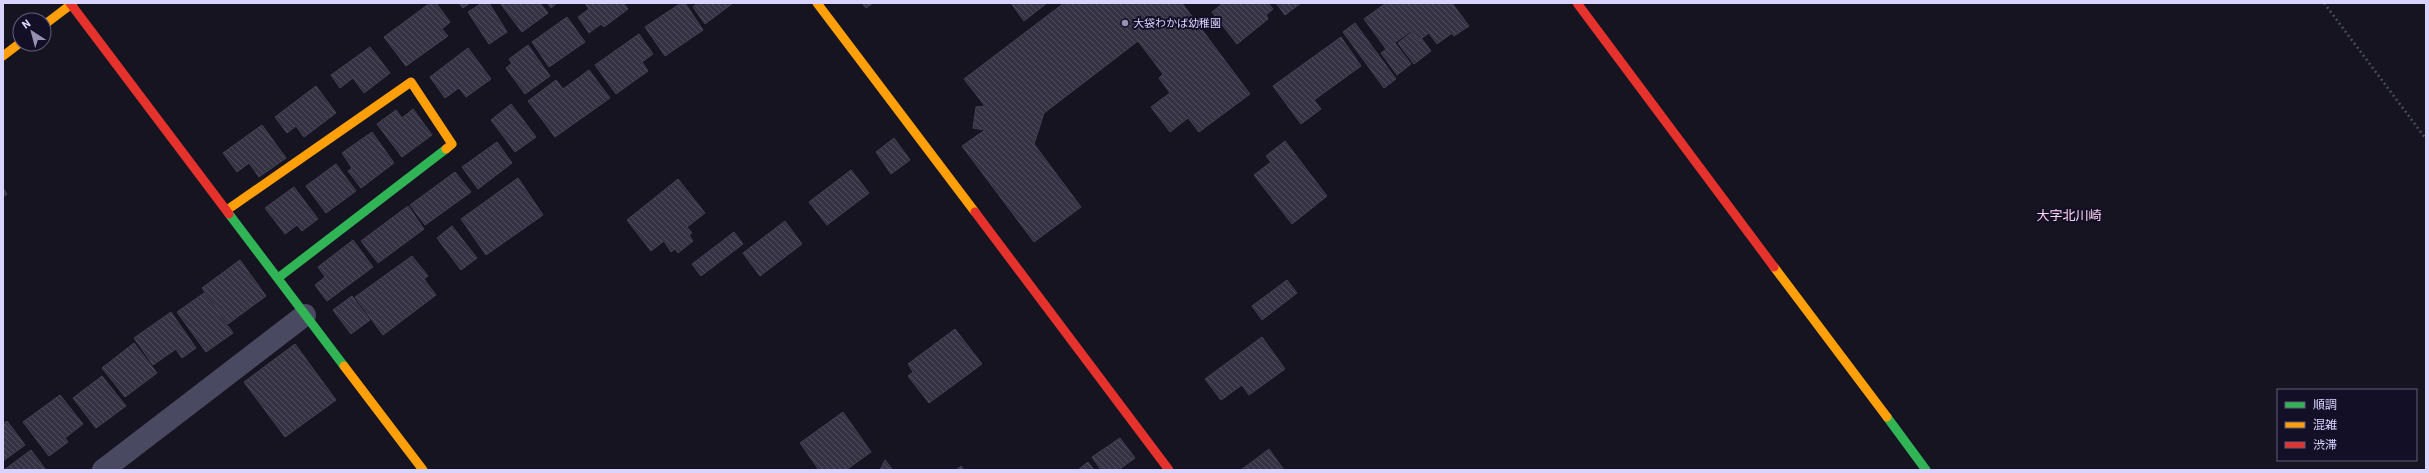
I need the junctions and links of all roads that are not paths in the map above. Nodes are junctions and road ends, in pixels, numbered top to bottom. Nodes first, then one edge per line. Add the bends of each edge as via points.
1 (71, 3) edge
2 (817, 3) edge
3 (1577, 3) edge
4 (52, 18) edge
5 (12, 49) edge
6 (3, 56) edge
7 (226, 210) junction
8 (278, 278) junction
9 (305, 315) junction
10 (103, 470) edge
11 (423, 470) edge
12 (1169, 470) edge
13 (1926, 470) edge

1 - 4 street
1 - 7 street
2 - 12 street
3 - 13 street
5 - 6 street
7 - 8 street
7 - 8 street via 411,82 452,144
8 - 9 street
9 - 10 street
9 - 11 street

